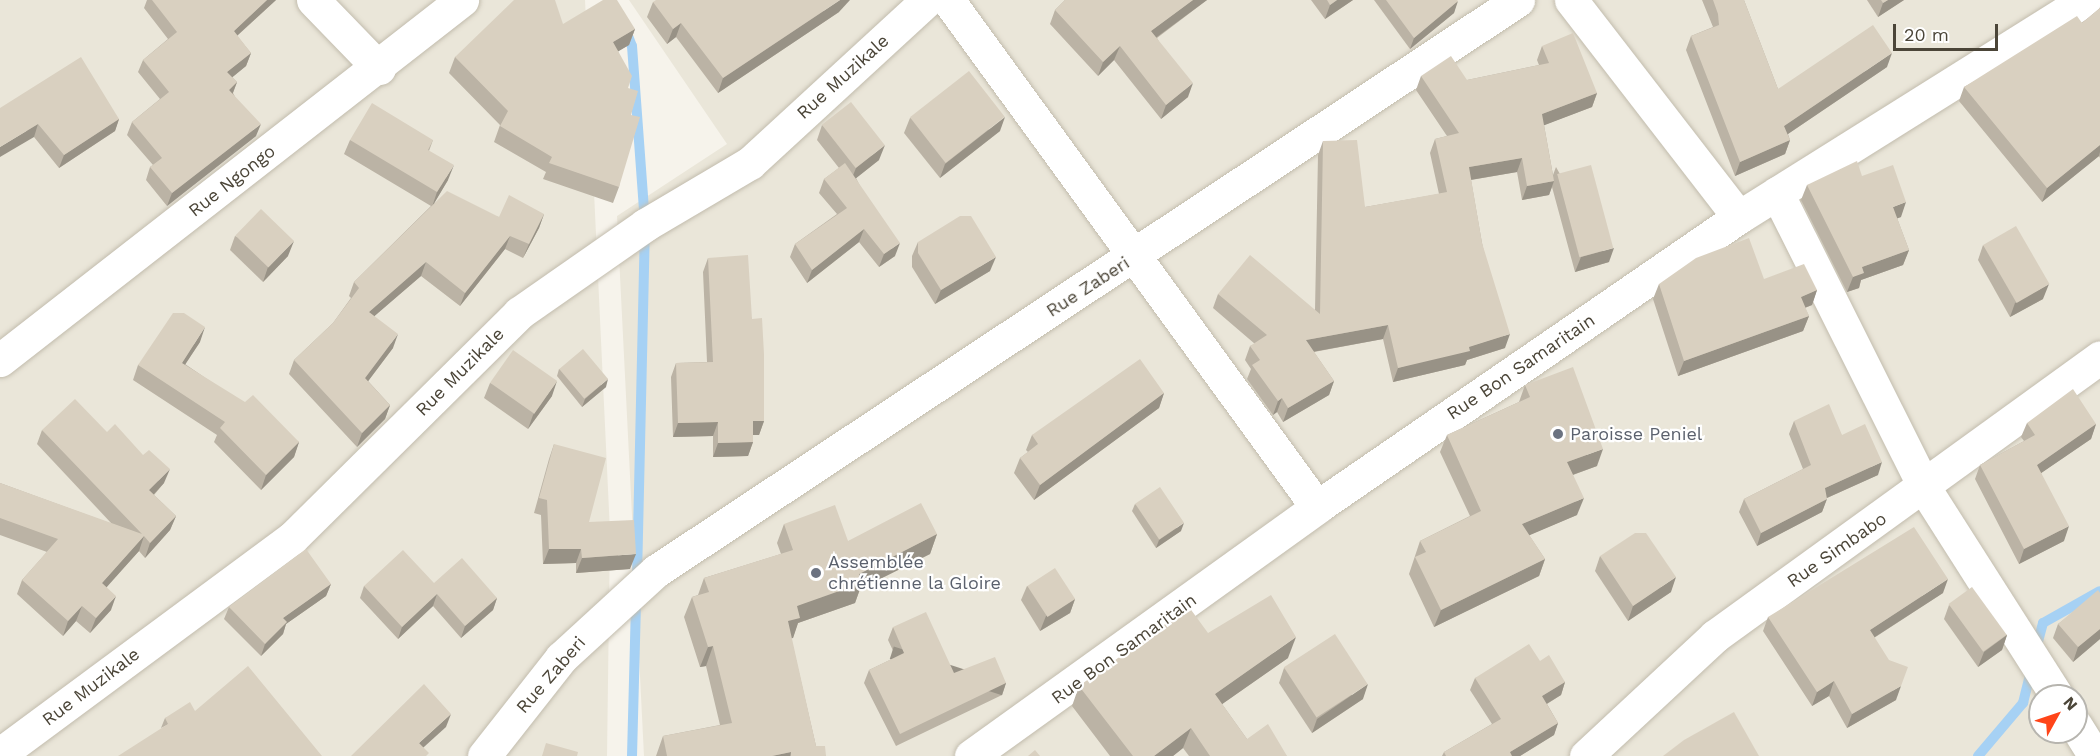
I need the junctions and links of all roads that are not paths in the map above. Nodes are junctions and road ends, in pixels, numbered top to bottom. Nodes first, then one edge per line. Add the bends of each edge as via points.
1 (313, 0) edge
2 (462, 0) edge
3 (927, 0) edge
4 (948, 0) edge
5 (1518, 0) edge
6 (1571, 0) edge
7 (2085, 0) edge
8 (380, 68) junction
9 (1777, 193) junction
10 (1739, 217) junction
11 (1137, 254) junction
12 (2100, 357) edge
13 (0, 360) edge
14 (1925, 489) junction
15 (1317, 507) junction
16 (2042, 673) edge
17 (0, 754) edge
18 (484, 756) edge
19 (971, 756) edge
20 (1586, 756) edge

1 - 8 street
2 - 8 street, Rue Ngongo
3 - 17 street, Rue Muzikale via 750,163 645,225 519,313 292,538
4 - 11 street
5 - 11 street, Rue Zaberi
6 - 10 street
7 - 9 street, Rue Bon Samaritain
8 - 13 street, Rue Ngongo
9 - 10 street, Rue Bon Samaritain
9 - 14 street
10 - 15 street, Rue Bon Samaritain
11 - 15 street
11 - 18 street, Rue Zaberi via 656,571 561,658
12 - 14 street, Rue Simbabo
14 - 16 street
14 - 20 street, Rue Simbabo via 1715,636
15 - 19 street, Rue Bon Samaritain

